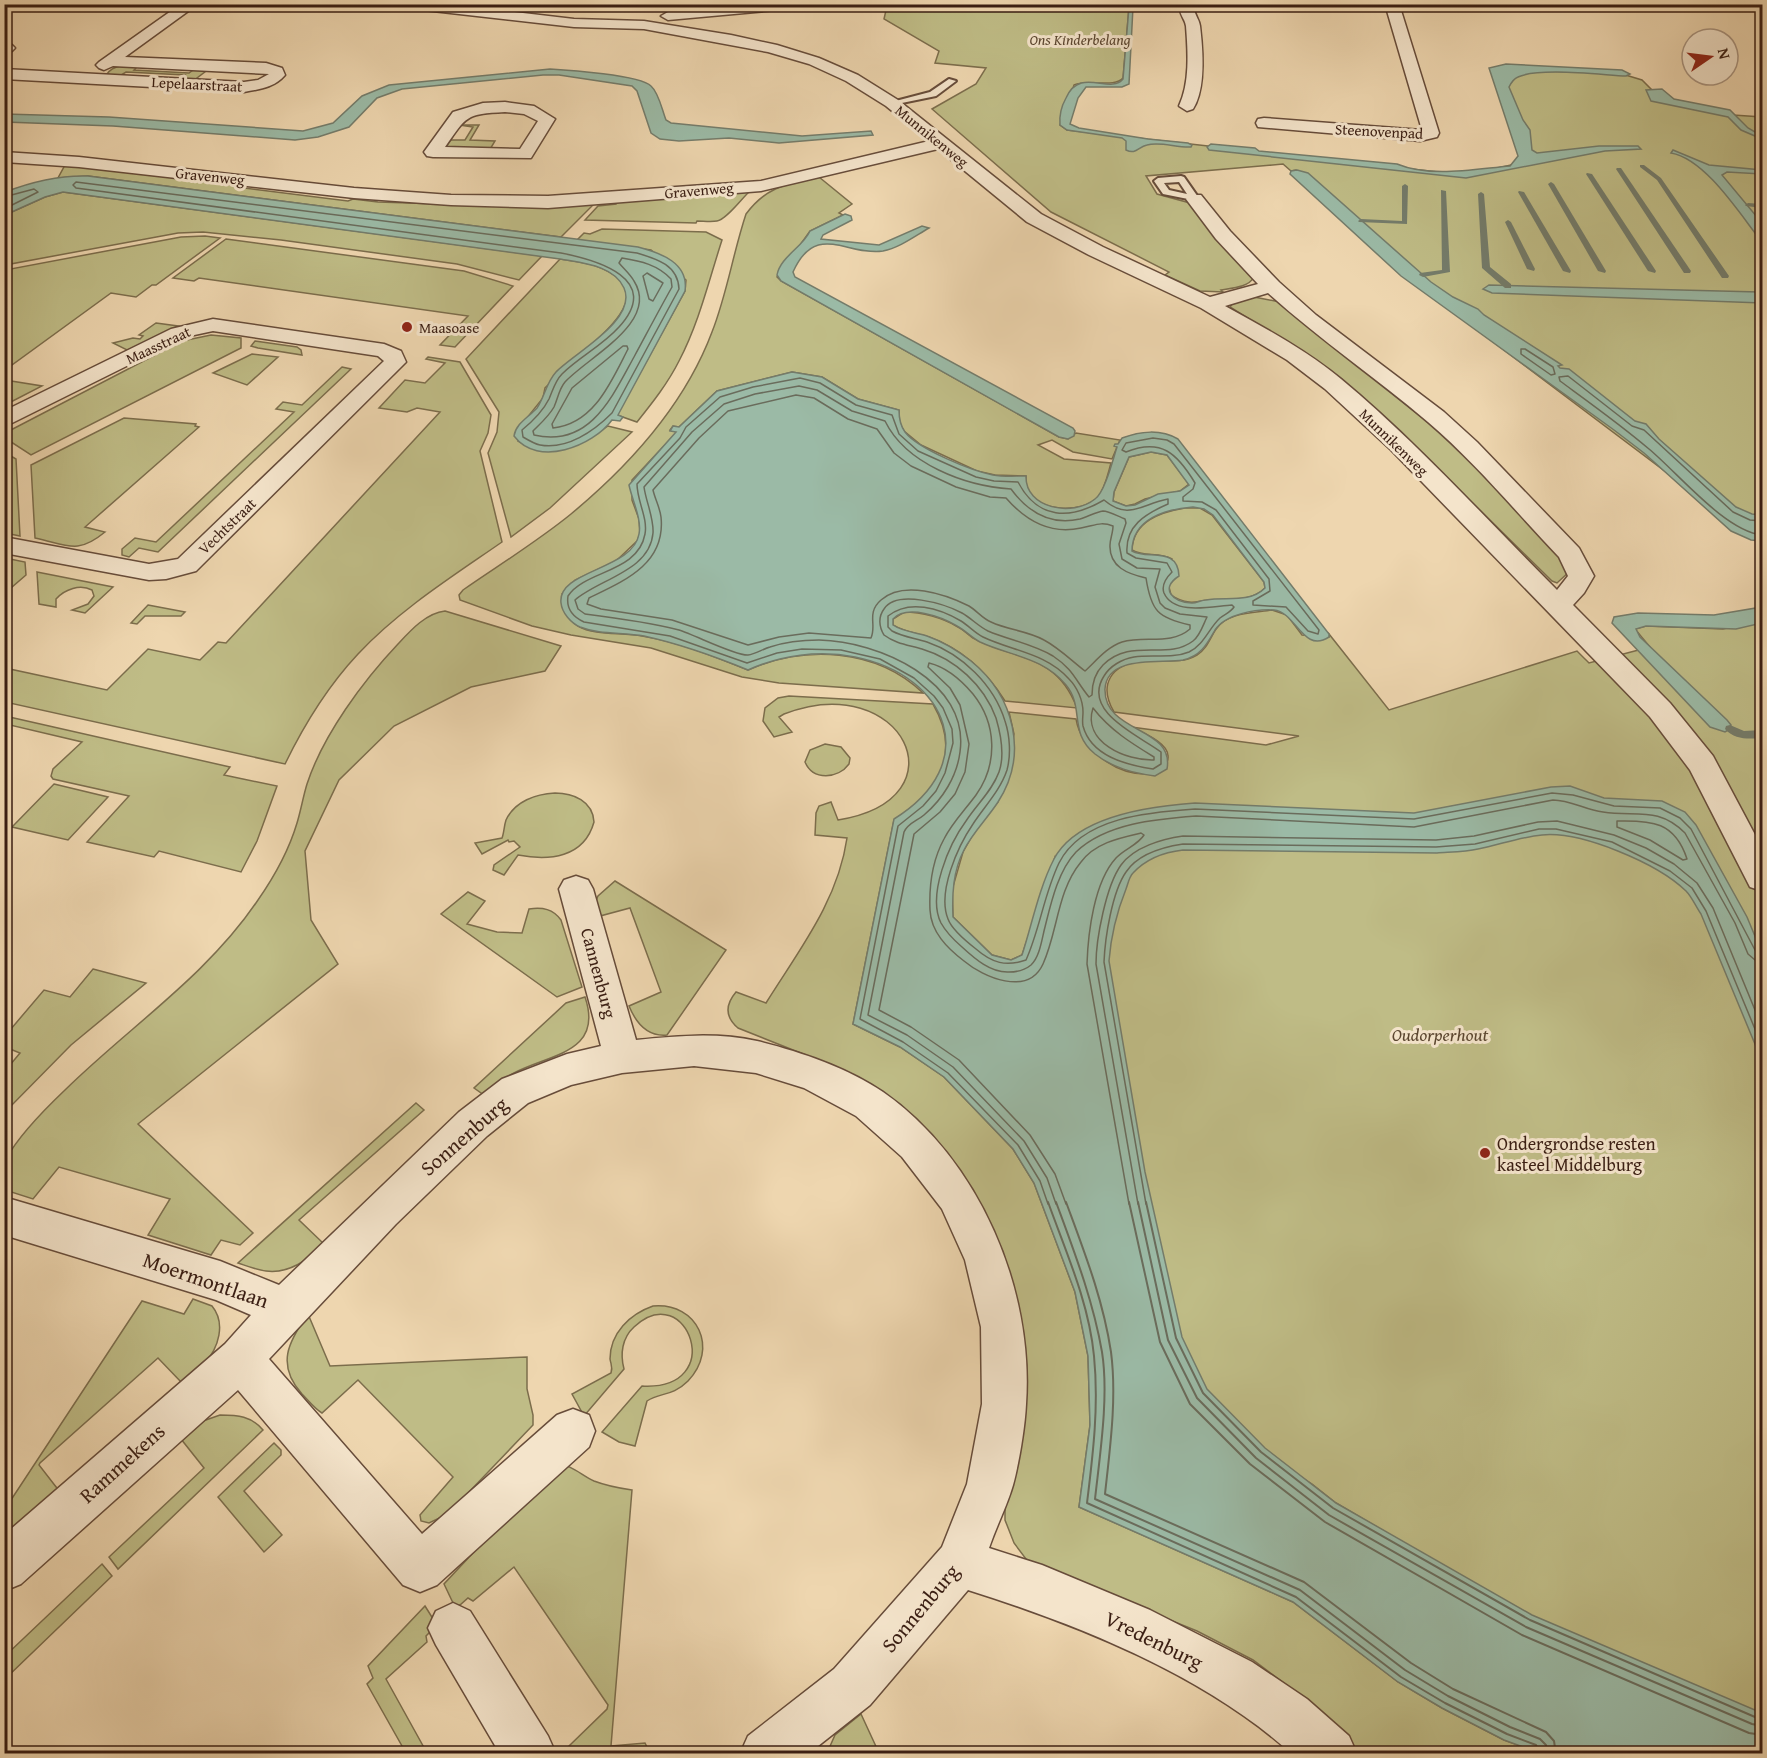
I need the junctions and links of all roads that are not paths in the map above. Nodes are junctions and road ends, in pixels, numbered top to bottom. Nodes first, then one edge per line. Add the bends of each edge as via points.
1 (9, 4) edge
2 (191, 4) edge
3 (406, 4) edge
4 (798, 4) edge
5 (1186, 4) edge
6 (1392, 4) edge
7 (1541, 4) edge
8 (1743, 4) edge
9 (1700, 5) edge
10 (473, 7) edge
11 (1762, 7) edge
12 (4, 8) edge
13 (646, 20) junction
14 (110, 61) junction
15 (4, 74) edge
16 (86, 78) junction
17 (952, 81) dead end
18 (892, 103) junction
19 (1187, 106) dead end
20 (1264, 123) dead end
21 (942, 143) junction
22 (484, 154) junction
23 (4, 158) edge
24 (1195, 199) dead end
25 (451, 200) junction
26 (1272, 286) junction
27 (1208, 304) junction
28 (393, 356) joint
29 (4, 420) edge
30 (4, 545) edge
31 (1558, 605) junction
32 (1762, 878) edge
33 (576, 889) dead end
34 (622, 1057) junction
35 (4, 1216) edge
36 (285, 1309) junction
37 (240, 1359) junction
38 (573, 1431) dead end
39 (959, 1563) junction
40 (4, 1568) edge
41 (453, 1628) dead end
42 (530, 1754) edge
43 (766, 1754) edge
44 (1331, 1754) edge

1 - 12 street
2 - 14 street
3 - 10 street
4 - 13 street
5 - 19 street via 1193,23 1194,91
6 - 20 street, Steenovenpad via 1431,133 1420,136
7 - 9 lane
8 - 11 street
10 - 13 street via 574,23
13 - 18 street, Munnikenweg via 796,54 852,78
14 - 16 street
14 - 16 street, Lepelaarstraat via 266,68 277,71 277,75 263,84 244,87
15 - 16 street, Lepelaarstraat
17 - 18 lane via 933,94
18 - 21 street, Munnikenweg
21 - 25 street, Gravenweg via 761,186 548,202
21 - 27 street, Munnikenweg via 1034,218
22 - 22 street via 433,152 459,115 475,110 528,109 547,118 525,154
22 - 25 street
23 - 25 street, Gravenweg via 79,162
24 - 26 street
26 - 27 street
26 - 31 street via 1436,417 1570,554 1581,576
27 - 31 street, Munnikenweg via 1295,355 1333,384
28 - 29 street, Maasstraat via 384,350 213,325 198,327 178,333
28 - 30 street, Vechtstraat via 395,363 187,566 148,572
31 - 32 street, Munnikenweg via 1660,710 1696,755
33 - 34 street, Cannenburg
34 - 36 street, Sonnenburg via 567,1070 516,1091 473,1124
34 - 39 street, Sonnenburg via 694,1050 756,1057 814,1075 869,1104 916,1145 956,1196 985,1258 1002,1327 1005,1404 990,1484
35 - 36 street, Moermontlaan via 220,1281
36 - 37 street, Moermontlaan
37 - 38 street via 420,1568
37 - 40 street, Rammekens
39 - 43 street, Sonnenburg via 852,1687
39 - 44 street, Vredenburg via 1042,1589 1133,1627 1234,1680 1290,1717
41 - 42 street

